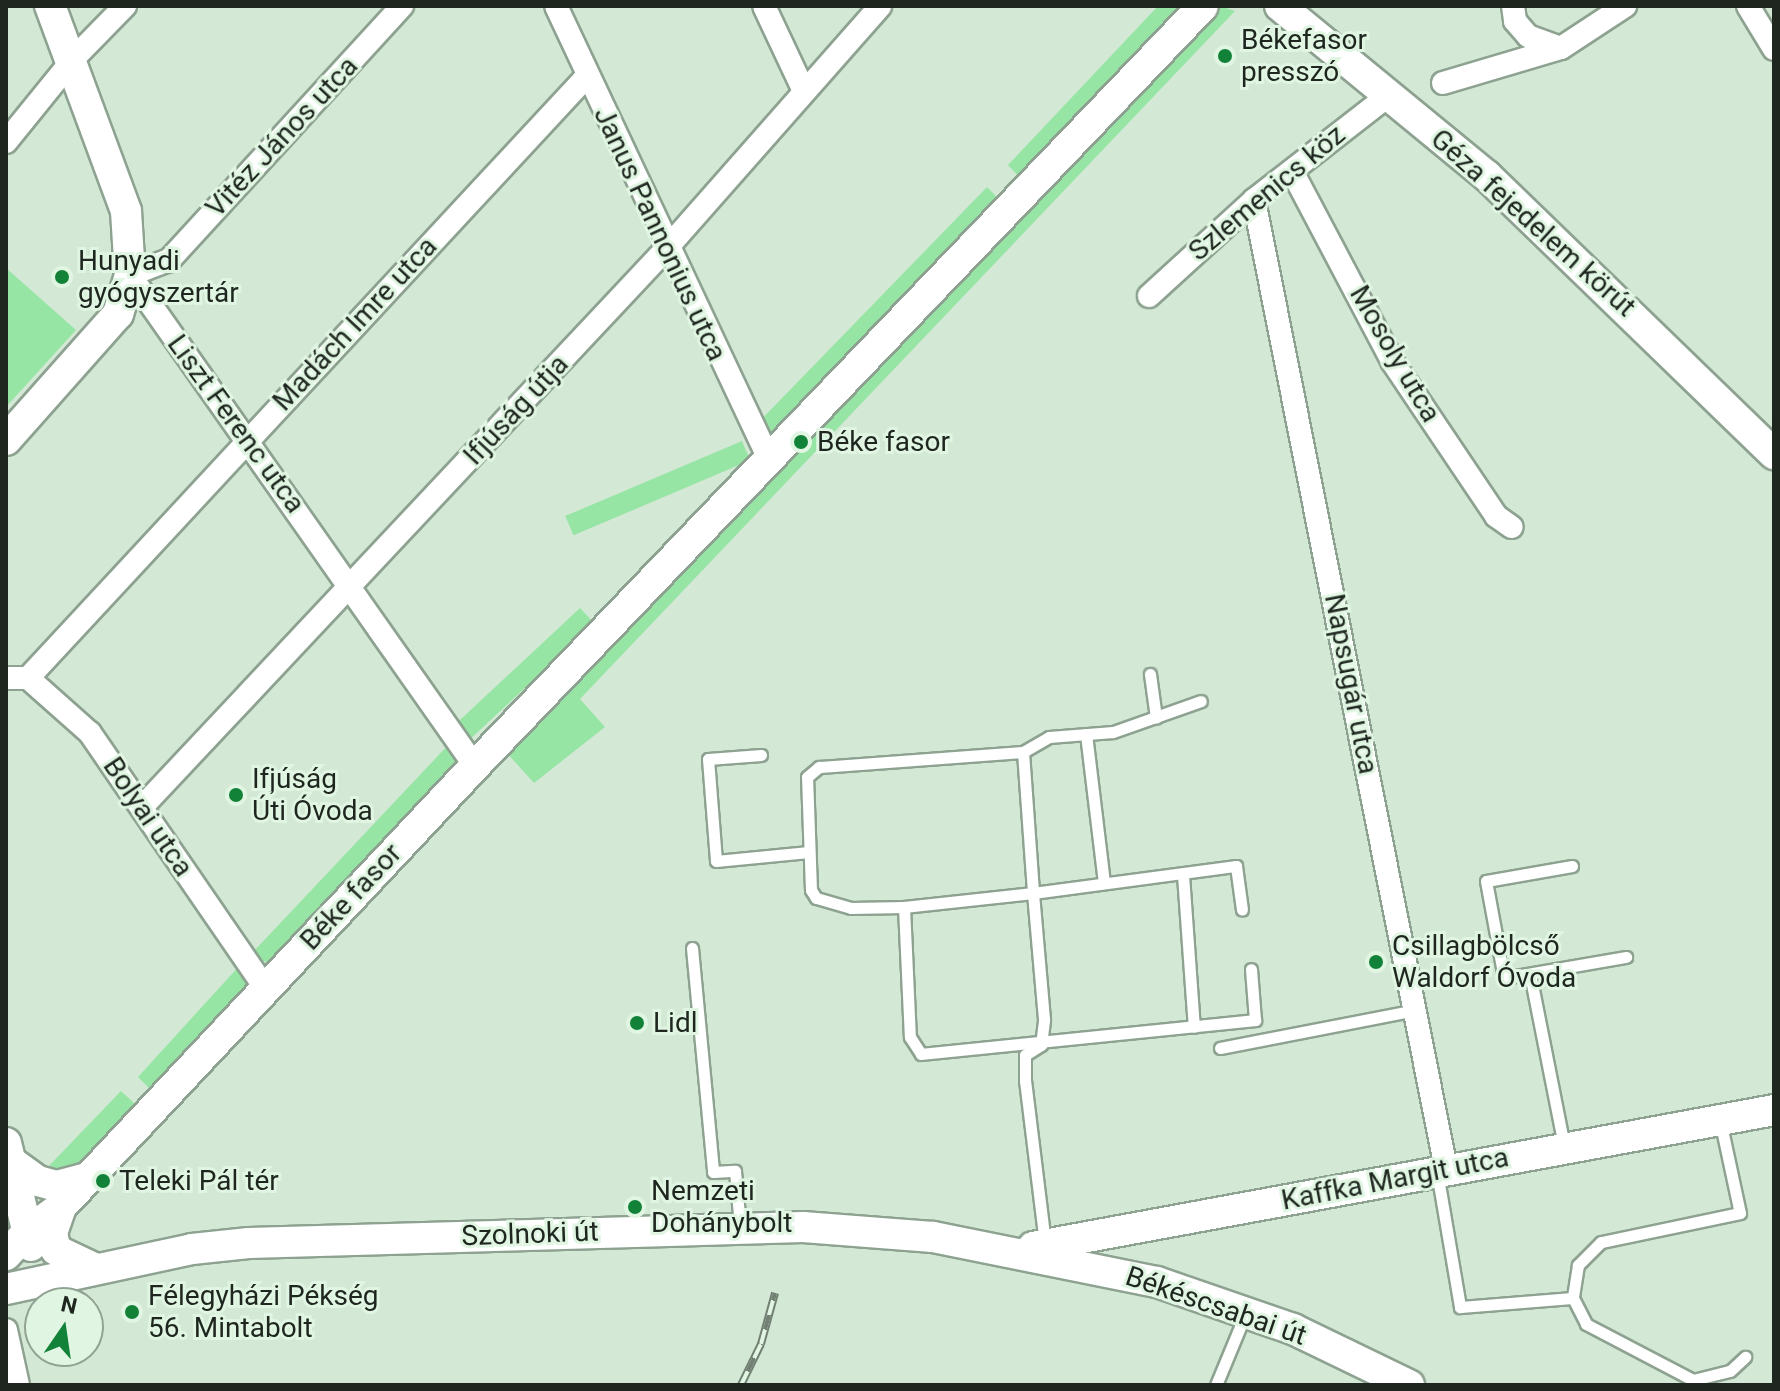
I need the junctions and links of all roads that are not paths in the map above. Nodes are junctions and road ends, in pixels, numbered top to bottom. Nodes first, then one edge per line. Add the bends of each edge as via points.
1 (50, 6) edge
2 (125, 6) edge
3 (402, 6) edge
4 (556, 6) edge
5 (764, 6) edge
6 (880, 6) edge
7 (1203, 6) edge
8 (1280, 6) edge
9 (1513, 6) edge
10 (1625, 6) edge
11 (1748, 6) edge
12 (1561, 48) junction
13 (1774, 49) edge
14 (74, 58) junction
15 (586, 77) junction
16 (1443, 83) dead end
17 (803, 89) junction
18 (1389, 95) junction
19 (6, 142) edge
20 (1292, 171) junction
21 (1254, 200) junction
22 (667, 248) junction
23 (130, 275) junction
24 (1149, 296) dead end
25 (247, 439) junction
26 (6, 440) edge
27 (1774, 454) edge
28 (769, 459) junction
29 (1512, 527) dead end
30 (352, 587) junction
31 (1150, 674) dead end
32 (17, 678) edge
33 (1201, 701) dead end
34 (1156, 718) junction
35 (1086, 734) junction
36 (1023, 752) junction
37 (761, 755) dead end
38 (475, 766) junction
39 (143, 806) junction
40 (809, 852) junction
41 (1572, 866) dead end
42 (1183, 875) junction
43 (1104, 883) junction
44 (1033, 893) junction
45 (904, 907) junction
46 (1242, 910) dead end
47 (692, 948) dead end
48 (1626, 957) dead end
49 (1251, 969) dead end
50 (1530, 974) junction
51 (265, 988) junction
52 (1417, 1010) junction
53 (1194, 1027) junction
54 (1041, 1045) junction
55 (1220, 1048) dead end
56 (1774, 1110) edge
57 (1719, 1120) junction
58 (1565, 1147) junction
59 (8, 1152) edge
60 (1442, 1170) junction
61 (84, 1179) junction
62 (61, 1207) junction
63 (740, 1227) junction
64 (28, 1231) junction
65 (1045, 1244) junction
66 (56, 1250) junction
67 (1015, 1250) junction
68 (6, 1255) edge
69 (94, 1268) junction
70 (40, 1279) junction
71 (6, 1289) edge
72 (1573, 1298) junction
73 (1247, 1312) junction
74 (6, 1330) edge
75 (1745, 1357) dead end
76 (18, 1385) edge
77 (1216, 1385) edge
78 (1409, 1385) edge

1 - 14 street
2 - 14 street
3 - 23 street, Vitéz János utca via 169,260
4 - 15 street, Janus Pannonius utca
5 - 17 street
6 - 17 street, Ifjúság útja
7 - 28 street, Béke fasor
8 - 18 street, Géza fejedelem körút
9 - 12 street via 1515,21 1528,36
10 - 12 street
11 - 13 street
12 - 16 street
14 - 19 street
14 - 23 street via 126,211
15 - 22 street, Janus Pannonius utca
15 - 25 street, Madách Imre utca
17 - 22 street, Ifjúság útja
18 - 20 street, Szlemenics köz
18 - 27 street, Géza fejedelem körút via 1520,207
20 - 21 street, Szlemenics köz
20 - 29 street, Mosoly utca via 1392,361 1496,516
21 - 24 street, Szlemenics köz
21 - 52 street, Napsugár utca
22 - 28 street, Janus Pannonius utca
22 - 30 street, Ifjúság útja
23 - 25 street, Liszt Ferenc utca
23 - 26 street via 118,314
25 - 30 street, Liszt Ferenc utca
25 - 32 street, Madách Imre utca
28 - 38 street, Béke fasor
30 - 38 street, Liszt Ferenc utca
30 - 39 street, Ifjúság útja
31 - 34 lane
32 - 39 street, Bolyai utca via 90,733
33 - 34 lane
34 - 35 lane
35 - 36 lane via 1049,737
35 - 43 lane
36 - 40 lane via 819,767 806,783
36 - 44 lane
37 - 40 lane via 708,759 716,861
38 - 51 street, Béke fasor
39 - 51 street, Bolyai utca
40 - 45 lane via 816,898 851,908
41 - 50 lane via 1486,881 1504,978
42 - 43 lane
42 - 46 lane via 1236,866
42 - 53 lane
43 - 44 lane
44 - 45 lane
44 - 54 lane via 1044,1019
45 - 54 lane via 910,1037 921,1054
47 - 63 lane via 713,1172 735,1171
48 - 50 lane
49 - 53 lane via 1255,1020
50 - 58 lane
51 - 61 street, Béke fasor
52 - 55 lane
52 - 60 street, Napsugár utca
53 - 54 lane
54 - 65 lane via 1025,1055 1025,1081
56 - 57 street, Kaffka Margit utca
57 - 58 street, Kaffka Margit utca
57 - 72 lane via 1740,1213 1601,1242 1578,1265
58 - 60 street, Kaffka Margit utca
59 - 61 street via 38,1181 57,1186
59 - 64 street
60 - 65 street, Kaffka Margit utca
60 - 72 lane via 1460,1307
61 - 62 street, Béke fasor
62 - 64 street, Béke fasor
62 - 66 street via 52,1233
63 - 67 street, Szolnoki út via 933,1237
63 - 69 street, Szolnoki út via 249,1243
64 - 66 street
64 - 68 street
64 - 70 street
65 - 67 street, Kaffka Margit utca
66 - 69 street
67 - 73 street, Békéscsabai út via 1157,1282
69 - 70 street, Szolnoki út
70 - 71 street, Szolnoki út
72 - 75 lane via 1586,1324 1693,1380 1730,1371
73 - 77 lane
73 - 78 street, Békéscsabai út
74 - 76 street

